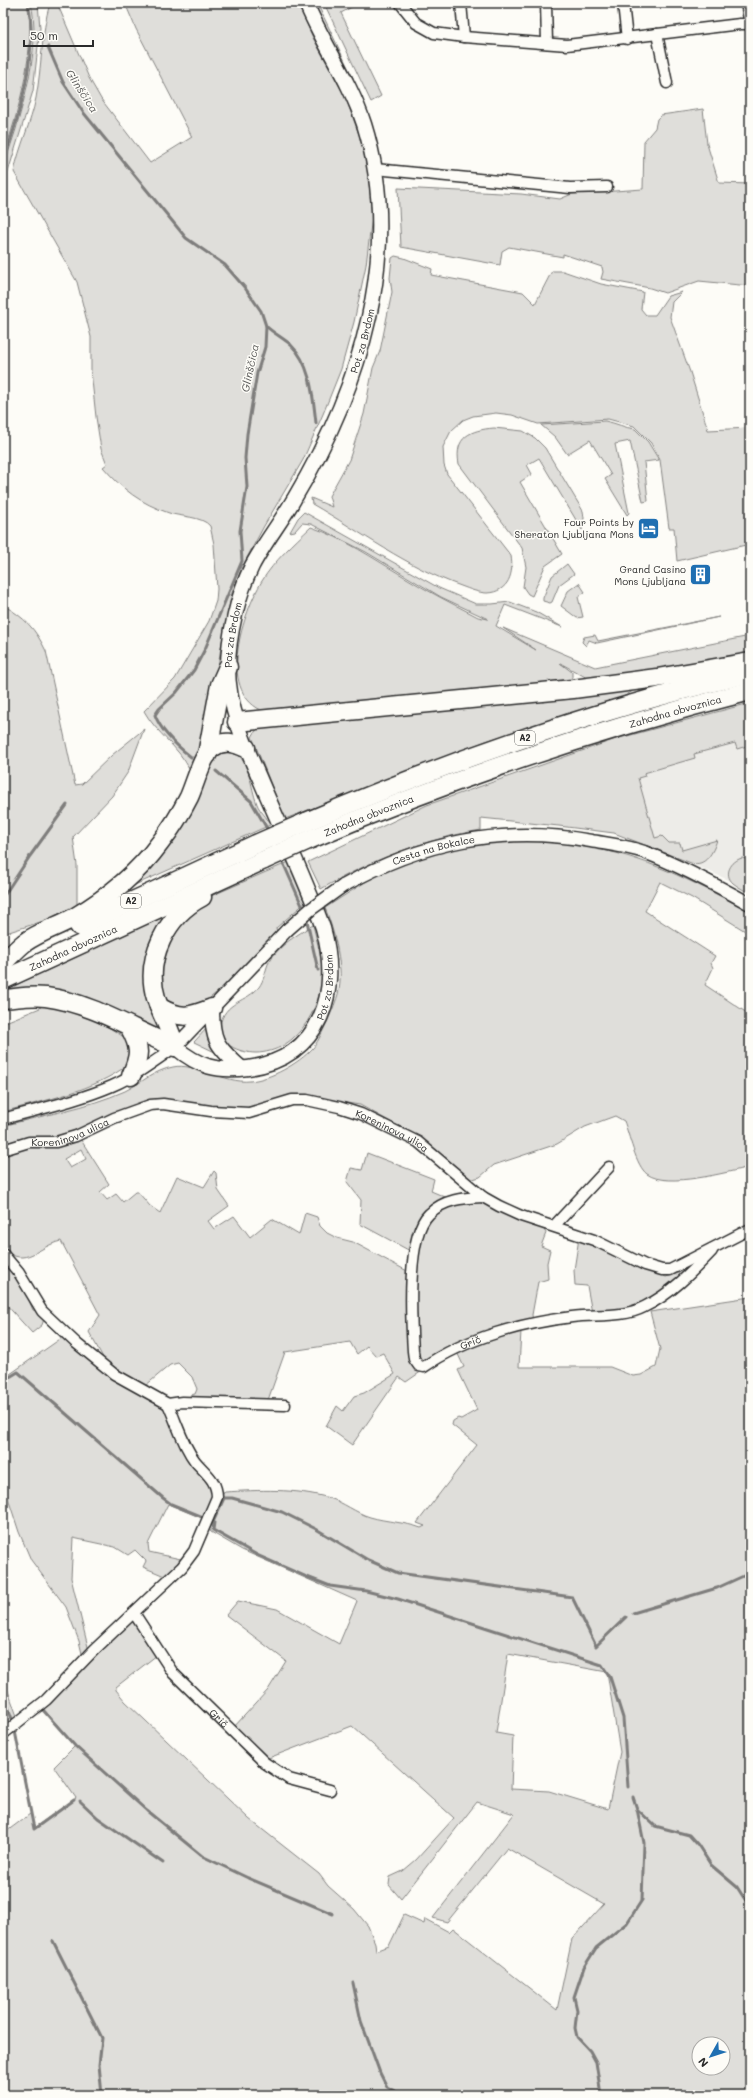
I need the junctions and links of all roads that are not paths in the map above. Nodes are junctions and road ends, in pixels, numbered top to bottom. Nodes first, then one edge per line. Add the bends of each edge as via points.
1 (306, 3) edge
2 (400, 3) edge
3 (461, 3) edge
4 (546, 3) edge
5 (623, 3) edge
6 (746, 3) edge
7 (750, 24) edge
8 (657, 34) junction
9 (464, 37) junction
10 (627, 39) junction
11 (547, 43) junction
12 (667, 82) dead end
13 (375, 170) junction
14 (607, 187) dead end
15 (750, 662) edge
16 (228, 667) junction
17 (750, 673) edge
18 (750, 691) edge
19 (237, 722) junction
20 (246, 748) junction
21 (207, 755) junction
22 (310, 830) junction
23 (260, 852) junction
24 (220, 880) junction
25 (750, 904) edge
26 (4, 960) edge
27 (3, 980) edge
28 (3, 999) edge
29 (159, 1007) junction
30 (212, 1008) junction
31 (130, 1028) junction
32 (175, 1047) junction
33 (243, 1068) junction
34 (131, 1076) junction
35 (3, 1119) edge
36 (3, 1150) edge
37 (610, 1167) dead end
38 (483, 1197) junction
39 (554, 1226) junction
40 (750, 1229) edge
41 (717, 1246) junction
42 (3, 1254) edge
43 (168, 1404) junction
44 (285, 1405) dead end
45 (134, 1613) junction
46 (3, 1734) edge
47 (330, 1790) dead end

1 - 13 main road, Pot za Brdom via 354,99
2 - 9 street via 416,23 425,28 441,34
3 - 9 street
4 - 11 street
5 - 10 street
6 - 7 street
7 - 8 street
8 - 10 street
8 - 12 street
9 - 11 street
10 - 11 street via 567,45
13 - 14 street via 570,188
13 - 16 main road, Pot za Brdom via 380,207 379,250 366,330 350,380 326,438 294,499 263,547 247,578 232,634
15 - 19 highway via 573,689
16 - 19 main road, Pot za Brdom
16 - 21 highway via 220,685
17 - 22 highway, Zahodna obvoznica / A2 via 654,698 522,739 444,767
18 - 22 highway, Zahodna obvoznica / A2 via 620,726
19 - 20 main road, Pot za Brdom
20 - 21 highway via 236,743 225,743 212,748
20 - 33 main road, Pot za Brdom via 318,914 327,943 330,977 324,1010 318,1024 306,1040 268,1064
21 - 26 highway via 183,808 158,846 140,866 103,898 25,942
22 - 23 highway, Zahodna obvoznica / A2, bridge
23 - 24 highway, Zahodna obvoznica / A2
23 - 26 highway, Zahodna obvoznica / A2
24 - 27 highway, Zahodna obvoznica / A2
24 - 29 highway via 209,894 182,912 162,938 153,970 154,991
25 - 30 street, Cesta na Bokalce, bridge via 710,882 642,852 583,839 546,835 487,837 441,845 387,863 343,886 287,930
28 - 31 highway via 38,996 62,1000 104,1015
29 - 30 highway via 170,1014 183,1017
29 - 32 highway
30 - 32 street, Cesta na Bokalce
30 - 33 main road via 215,1039 227,1056
31 - 32 highway
31 - 34 highway via 137,1041 139,1053
32 - 33 main road, Pot za Brdom
32 - 34 street
34 - 35 street via 112,1086 69,1101
36 - 38 street, Koreninova ulica via 29,1142 56,1142 76,1136 150,1105 163,1104 249,1113 292,1100 307,1100 361,1114 418,1142
37 - 39 street
38 - 39 street, Koreninova ulica via 521,1216
38 - 41 street, Grič via 451,1200 428,1214 422,1223 416,1240 412,1304 413,1351 414,1359 419,1366 424,1367 462,1345 538,1323 631,1312 645,1307 685,1279
39 - 41 street, Koreninova ulica via 594,1240 645,1265 662,1270 670,1270
40 - 41 street, Koreninova ulica
42 - 43 street via 55,1326 114,1374
43 - 44 street via 182,1402
43 - 45 street via 188,1450 214,1482 217,1497 194,1551 182,1568
45 - 46 street via 46,1700
45 - 47 street, Grič via 173,1673 265,1763 289,1779

